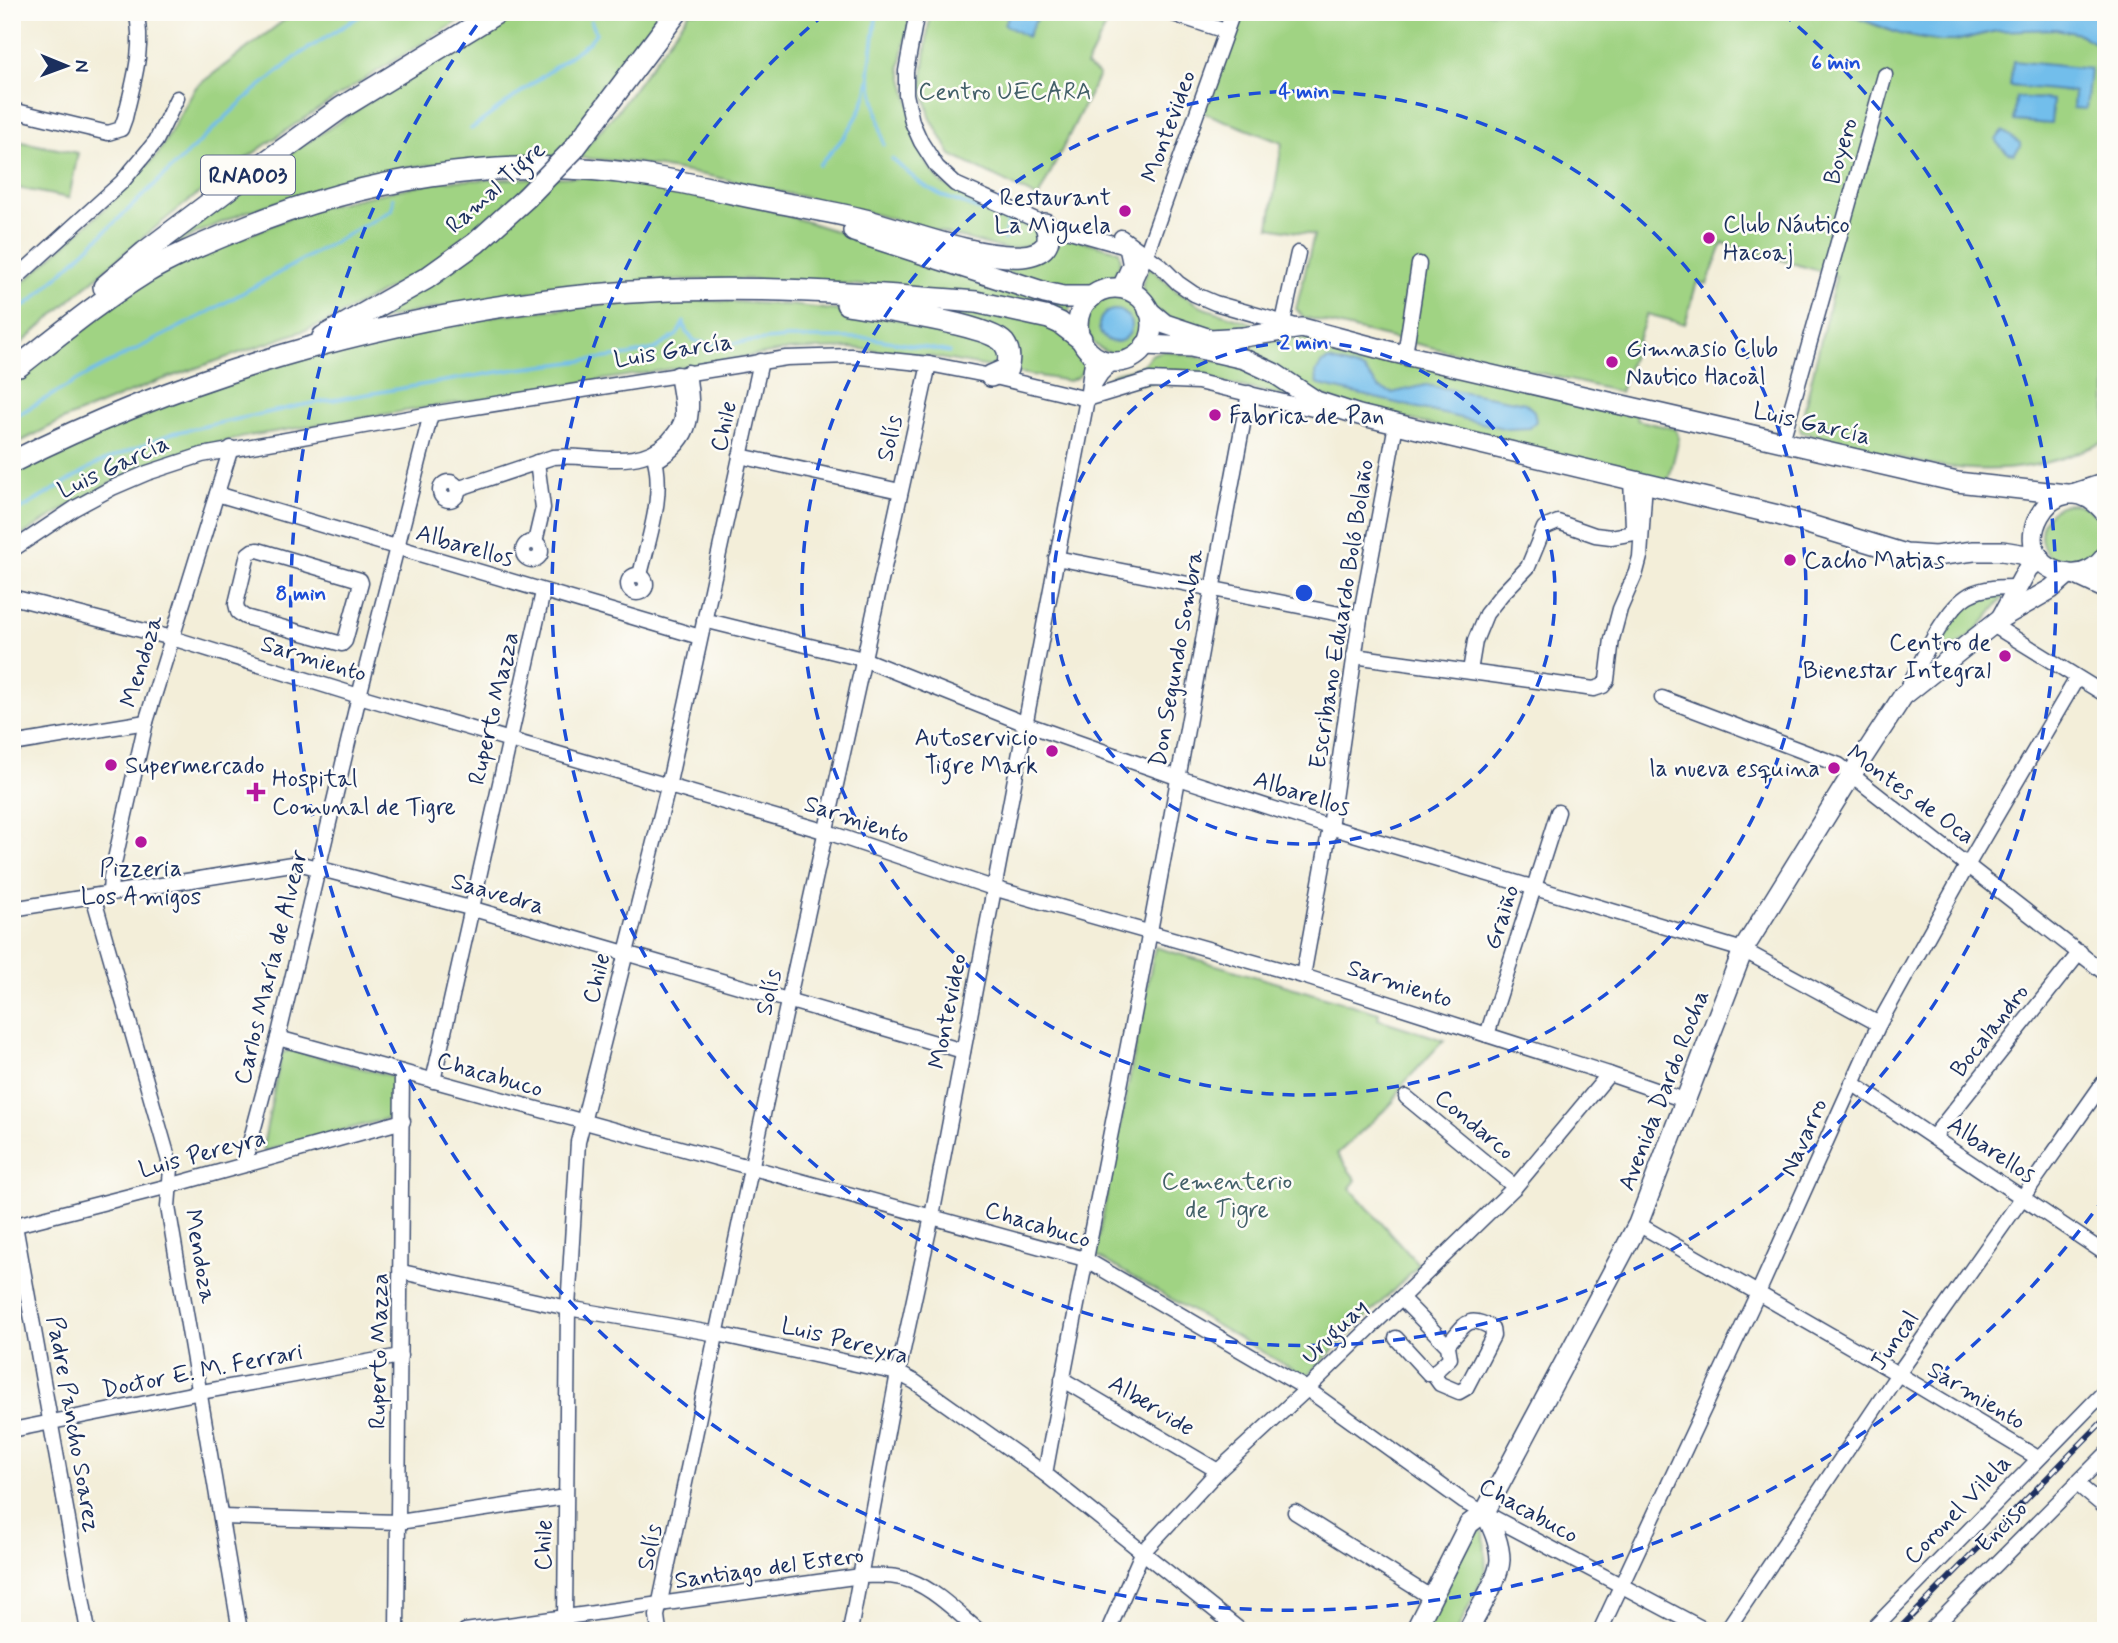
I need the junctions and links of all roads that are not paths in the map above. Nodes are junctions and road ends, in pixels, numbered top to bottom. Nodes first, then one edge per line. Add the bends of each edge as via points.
1 (136, 12) edge
2 (498, 12) edge
3 (677, 12) edge
4 (917, 12) edge
5 (1167, 12) edge
6 (1233, 12) edge
7 (1226, 31) junction
8 (1885, 75) dead end
9 (177, 98) dead end
10 (12, 110) edge
11 (756, 198) junction
12 (1024, 213) junction
13 (1045, 224) junction
14 (1298, 253) dead end
15 (1146, 254) junction
16 (1130, 264) junction
17 (1419, 264) dead end
18 (12, 282) edge
19 (737, 290) junction
20 (1126, 291) junction
21 (1091, 297) junction
22 (1148, 310) junction
23 (1283, 322) junction
24 (1302, 328) junction
25 (1145, 345) junction
26 (1086, 346) junction
27 (302, 348) junction
28 (1405, 355) junction
29 (761, 361) junction
30 (1114, 361) junction
31 (929, 364) junction
32 (15, 369) edge
33 (682, 373) junction
34 (1091, 374) junction
35 (991, 376) junction
36 (1059, 391) junction
37 (1249, 393) junction
38 (1087, 399) junction
39 (431, 414) junction
40 (1359, 415) junction
41 (1396, 424) junction
42 (1782, 441) junction
43 (231, 448) junction
44 (740, 456) junction
45 (655, 457) junction
46 (12, 462) edge
47 (537, 462) junction
48 (1638, 481) junction
49 (2106, 483) edge
50 (457, 489) dead end
51 (900, 491) junction
52 (217, 494) junction
53 (2069, 494) junction
54 (2106, 514) edge
55 (1638, 537) junction
56 (535, 542) dead end
57 (397, 549) junction
58 (12, 550) edge
59 (2106, 555) edge
60 (1056, 558) junction
61 (2039, 558) junction
62 (640, 575) dead end
63 (2072, 575) junction
64 (2017, 587) junction
65 (1211, 588) junction
66 (2106, 589) edge
67 (543, 592) junction
68 (12, 597) edge
69 (352, 614) junction
70 (1360, 618) junction
71 (704, 620) junction
72 (378, 621) junction
73 (1997, 621) junction
74 (700, 637) junction
75 (172, 638) junction
76 (1935, 638) junction
77 (1354, 656) junction
78 (1953, 656) junction
79 (863, 659) junction
80 (1471, 671) junction
81 (2077, 678) junction
82 (2106, 695) edge
83 (359, 696) junction
84 (1903, 696) junction
85 (1662, 698) dead end
86 (146, 722) junction
87 (1026, 724) junction
88 (509, 741) junction
89 (12, 744) edge
90 (1852, 774) junction
91 (1178, 778) junction
92 (668, 786) junction
93 (1558, 812) dead end
94 (1329, 827) junction
95 (827, 832) junction
96 (1968, 864) junction
97 (319, 867) junction
98 (1535, 887) junction
99 (993, 888) junction
100 (110, 892) junction
101 (93, 896) junction
102 (470, 908) junction
103 (12, 909) edge
104 (1150, 932) junction
105 (1743, 950) junction
106 (2080, 952) junction
107 (626, 954) junction
108 (2106, 974) edge
109 (1303, 976) junction
110 (789, 1001) junction
111 (1880, 1024) junction
112 (1487, 1035) junction
113 (278, 1038) junction
114 (963, 1051) junction
115 (402, 1072) junction
116 (1609, 1074) junction
117 (2106, 1079) edge
118 (433, 1081) junction
119 (1852, 1083) junction
120 (1406, 1097) dead end
121 (1684, 1100) junction
122 (403, 1121) junction
123 (583, 1123) junction
124 (1933, 1137) junction
125 (244, 1165) junction
126 (751, 1169) junction
127 (169, 1186) junction
128 (1515, 1187) junction
129 (2024, 1197) junction
130 (932, 1216) junction
131 (1638, 1224) junction
132 (14, 1225) edge
133 (2105, 1252) edge
134 (1085, 1259) junction
135 (402, 1272) junction
136 (1758, 1293) junction
137 (1401, 1298) junction
138 (568, 1308) junction
139 (717, 1334) junction
140 (1396, 1338) dead end
141 (1447, 1345) junction
142 (400, 1356) junction
143 (898, 1373) junction
144 (1436, 1373) junction
145 (1898, 1374) junction
146 (1062, 1379) junction
147 (1307, 1389) junction
148 (2106, 1390) edge
149 (201, 1392) junction
150 (51, 1422) junction
151 (12, 1430) edge
152 (2106, 1454) edge
153 (2038, 1458) junction
154 (1218, 1471) junction
155 (1045, 1474) junction
156 (2076, 1483) junction
157 (565, 1497) junction
158 (2106, 1508) edge
159 (1295, 1512) dead end
160 (1485, 1512) junction
161 (222, 1517) junction
162 (399, 1522) junction
163 (1142, 1553) junction
164 (861, 1576) junction
165 (1620, 1586) junction
166 (1432, 1598) junction
167 (660, 1605) junction
168 (565, 1618) junction
169 (88, 1631) edge
170 (240, 1631) edge
171 (397, 1631) edge
172 (465, 1631) edge
173 (659, 1631) edge
174 (850, 1631) edge
175 (979, 1631) edge
176 (1108, 1631) edge
177 (1241, 1631) edge
178 (1415, 1631) edge
179 (1468, 1631) edge
180 (1600, 1631) edge
181 (1707, 1631) edge
182 (1726, 1631) edge
183 (1871, 1631) edge
184 (1930, 1631) edge

1 - 10 street via 140,46 121,129 108,132
2 - 32 highway, RNA003 via 341,108 231,187 126,268
3 - 27 highway, Ramal Tigre, bridge via 573,150 476,243 427,278
4 - 12 street, Luis García via 906,94 921,142 955,184
5 - 7 street
6 - 7 street, Montevideo
7 - 15 street, Montevideo
8 - 42 street, Boyero
9 - 18 street via 156,141 122,182
11 - 13 highway via 1012,256 1033,254 1044,247 1049,241
11 - 21 highway via 1045,293
11 - 32 highway via 650,177 576,169 454,173 388,183 260,220 177,256 103,300
12 - 13 street, Luis García
12 - 15 street, Luis García via 1112,233
13 - 16 street, Luis García via 1123,246
14 - 23 street
15 - 16 street
15 - 20 street, Montevideo
15 - 23 street, Luis García via 1194,294
16 - 20 street
17 - 28 street
19 - 26 highway via 797,289 976,302 1049,318
19 - 27 highway via 573,297 475,311
19 - 35 highway via 892,311 968,327 998,338 1008,351 1007,369
20 - 21 main road via 1109,288
20 - 22 main road
21 - 26 main road via 1078,321
22 - 24 main road, Luis García via 1165,324 1210,339
22 - 25 main road via 1151,328
23 - 24 street, Luis García
24 - 28 main road, Luis García
25 - 30 main road via 1132,357
25 - 40 main road via 1191,347 1244,359 1316,401
26 - 30 main road
26 - 34 street, Montevideo
27 - 46 highway via 149,400
28 - 42 main road, Luis García
29 - 31 street, Luis García via 851,356
29 - 33 street, Luis García
29 - 44 street, Chile
30 - 38 street, Montevideo
31 - 35 street, Luis García
31 - 51 street, Solís
33 - 39 street, Luis García
33 - 45 street via 682,420
34 - 36 street via 1077,387
34 - 38 street, Montevideo
35 - 36 street, Luis García
36 - 38 street, Luis García
37 - 38 street via 1198,382 1150,380
37 - 40 street
37 - 65 street, Don Segundo Sombra
38 - 60 street, Montevideo
39 - 43 street, Luis García
39 - 57 street, Carlos María de Alvear
40 - 41 main road
41 - 48 main road
41 - 70 street, Escribano Eduardo Boló Bolaño
42 - 53 main road, Luis García via 1957,482
43 - 52 street, Mendoza
43 - 58 street, Luis García via 190,458 113,488
44 - 51 street
44 - 71 street, Chile
45 - 47 street via 603,460 566,456
45 - 62 street via 657,495
47 - 50 street
47 - 56 street via 543,508
48 - 55 street
48 - 61 main road via 1778,515 1906,554 2002,551
49 - 53 main road, Luis García
51 - 79 street, Solís
52 - 57 street, Albarellos
52 - 75 street, Mendoza
53 - 54 main road via 2092,500
53 - 61 main road via 2048,503 2036,518 2033,536
55 - 80 street via 1595,535 1558,522 1544,528 1528,567 1486,614 1475,641
55 - 80 street via 1640,557 1620,610 1603,686 1594,689
57 - 67 street, Albarellos
57 - 72 street, Carlos María de Alvear
59 - 63 main road, Avenida Dardo Rocha via 2090,570
60 - 65 street
60 - 87 street, Montevideo
61 - 63 main road
61 - 64 main road, Avenida Dardo Rocha
63 - 66 main road
63 - 73 main road, Avenida Dardo Rocha
64 - 73 main road, Avenida Dardo Rocha
64 - 76 street, Avenida Dardo Rocha via 1967,596
65 - 70 street
65 - 91 street, Don Segundo Sombra
67 - 74 street, Albarellos
67 - 88 street, Ruperto Mazza
68 - 75 street, Sarmiento
69 - 69 street via 360,580 258,550 248,554 236,604 245,617 338,645 345,641
69 - 72 street
70 - 77 street, Escribano Eduardo Boló Bolaño
71 - 74 street, Chile
71 - 79 street, Albarellos
72 - 83 street, Carlos María de Alvear
73 - 78 main road, Avenida Dardo Rocha
73 - 81 street
74 - 92 street, Chile
75 - 83 street, Sarmiento
75 - 86 street, Mendoza
76 - 78 street
76 - 84 street, Avenida Dardo Rocha
77 - 80 street
77 - 94 street, Escribano Eduardo Boló Bolaño
78 - 84 main road, Avenida Dardo Rocha
79 - 87 street, Albarellos
79 - 95 street, Solís
81 - 82 street
81 - 96 street, Navarro
83 - 88 street, Sarmiento
83 - 97 street, Carlos María de Alvear
84 - 90 main road, Avenida Dardo Rocha
85 - 90 street, Montes de Oca via 1839,765
86 - 89 street
86 - 100 street, Mendoza
87 - 91 street, Albarellos
87 - 99 street, Montevideo
88 - 92 street, Sarmiento
88 - 102 street, Ruperto Mazza
90 - 96 street, Montes de Oca
90 - 105 main road, Avenida Dardo Rocha
91 - 94 street, Albarellos
91 - 104 street, Don Segundo Sombra
92 - 95 street, Sarmiento
92 - 107 street, Chile
93 - 98 street, Graiño
94 - 98 street, Albarellos
94 - 109 street, Escribano Eduardo Boló Bolaño
95 - 99 street, Sarmiento
95 - 110 street, Solís
96 - 106 street, Montes de Oca
96 - 111 street, Navarro
97 - 100 street, Saavedra via 299,863
97 - 102 street, Saavedra
97 - 113 street, Carlos María de Alvear
98 - 105 street, Albarellos
98 - 112 street, Graiño
99 - 104 street, Sarmiento
99 - 114 street, Montevideo
100 - 101 street, Saavedra
101 - 103 street, Saavedra
101 - 127 street, Mendoza via 171,1168
102 - 107 street, Saavedra
102 - 118 street, Ruperto Mazza
104 - 109 street, Sarmiento
104 - 134 street
105 - 111 street, Albarellos
105 - 121 main road, Avenida Dardo Rocha
106 - 108 street, Montes de Oca
106 - 124 street, Bocalandro
107 - 110 street, Saavedra
107 - 123 street, Chile
109 - 112 street, Sarmiento
110 - 114 street, Saavedra
110 - 126 street, Solís
111 - 119 street, Navarro
112 - 116 street, Sarmiento
113 - 115 street, Chacabuco
113 - 125 street, Carlos María de Alvear
114 - 130 street, Montevideo
115 - 118 street, Chacabuco
115 - 122 street, Ruperto Mazza
116 - 121 street, Sarmiento
116 - 128 street, Uruguay
117 - 129 street, Juncal
118 - 123 street, Chacabuco
119 - 124 street, Albarellos
119 - 136 street, Navarro
120 - 128 street, Condarco
121 - 131 main road, Avenida Dardo Rocha
122 - 125 street, Luis Pereyra
122 - 135 street, Ruperto Mazza
123 - 126 street, Chacabuco
123 - 138 street, Chile
124 - 129 street, Albarellos
125 - 127 street, Luis Pereyra
126 - 130 street, Chacabuco
126 - 139 street, Solís
127 - 132 street, Luis Pereyra
127 - 149 street, Mendoza via 168,1207
128 - 137 street, Uruguay
129 - 133 street, Albarellos
129 - 145 street, Juncal
130 - 134 street, Chacabuco
130 - 143 street, Montevideo
131 - 136 street, Sarmiento
131 - 160 main road, Avenida Dardo Rocha
132 - 150 street, Padre Pancho Soarez
134 - 146 street
134 - 147 street, Chacabuco
135 - 138 street, Luis Pereyra
135 - 142 street, Ruperto Mazza
136 - 145 street, Sarmiento
136 - 165 street, Navarro
137 - 141 street
137 - 147 street, Uruguay
138 - 139 street, Luis Pereyra
138 - 157 street, Chile
139 - 143 street, Luis Pereyra
139 - 167 street, Solís
140 - 144 street via 1429,1374
141 - 144 street via 1450,1358
141 - 144 street via 1474,1320 1494,1331 1463,1391 1440,1384
142 - 149 street, Doctor E. M. Ferrari
142 - 162 street, Ruperto Mazza
143 - 155 street, Luis Pereyra
143 - 164 street, Montevideo
145 - 153 street, Sarmiento
145 - 182 street, Juncal
146 - 154 street, Albervide
146 - 155 street
147 - 154 street, Uruguay
147 - 160 street, Chacabuco
148 - 153 street, Coronel Vilela
149 - 150 street, Doctor E. M. Ferrari
149 - 161 street, Mendoza
150 - 151 street, Doctor E. M. Ferrari
150 - 169 street, Padre Pancho Soarez
152 - 156 street, Enciso
153 - 183 street, Coronel Vilela
154 - 163 street, Uruguay
155 - 163 street, Luis Pereyra
156 - 158 street
156 - 184 street, Enciso
157 - 162 street
157 - 168 street, Chile
159 - 166 street
160 - 165 street, Chacabuco
160 - 166 main road, Avenida Dardo Rocha via 1469,1524
160 - 179 main road via 1500,1560
161 - 162 street
161 - 170 street, Mendoza
162 - 171 street, Ruperto Mazza
163 - 176 street, Uruguay
163 - 177 street, Luis Pereyra
164 - 167 street, Santiago del Estero
164 - 174 street, Montevideo
164 - 175 street, Santiago del Estero via 913,1581
165 - 180 street, Navarro
165 - 181 street, Chacabuco
166 - 178 main road, Avenida Dardo Rocha
167 - 168 street, Santiago del Estero
167 - 173 street, Solís
168 - 172 street, Santiago del Estero

